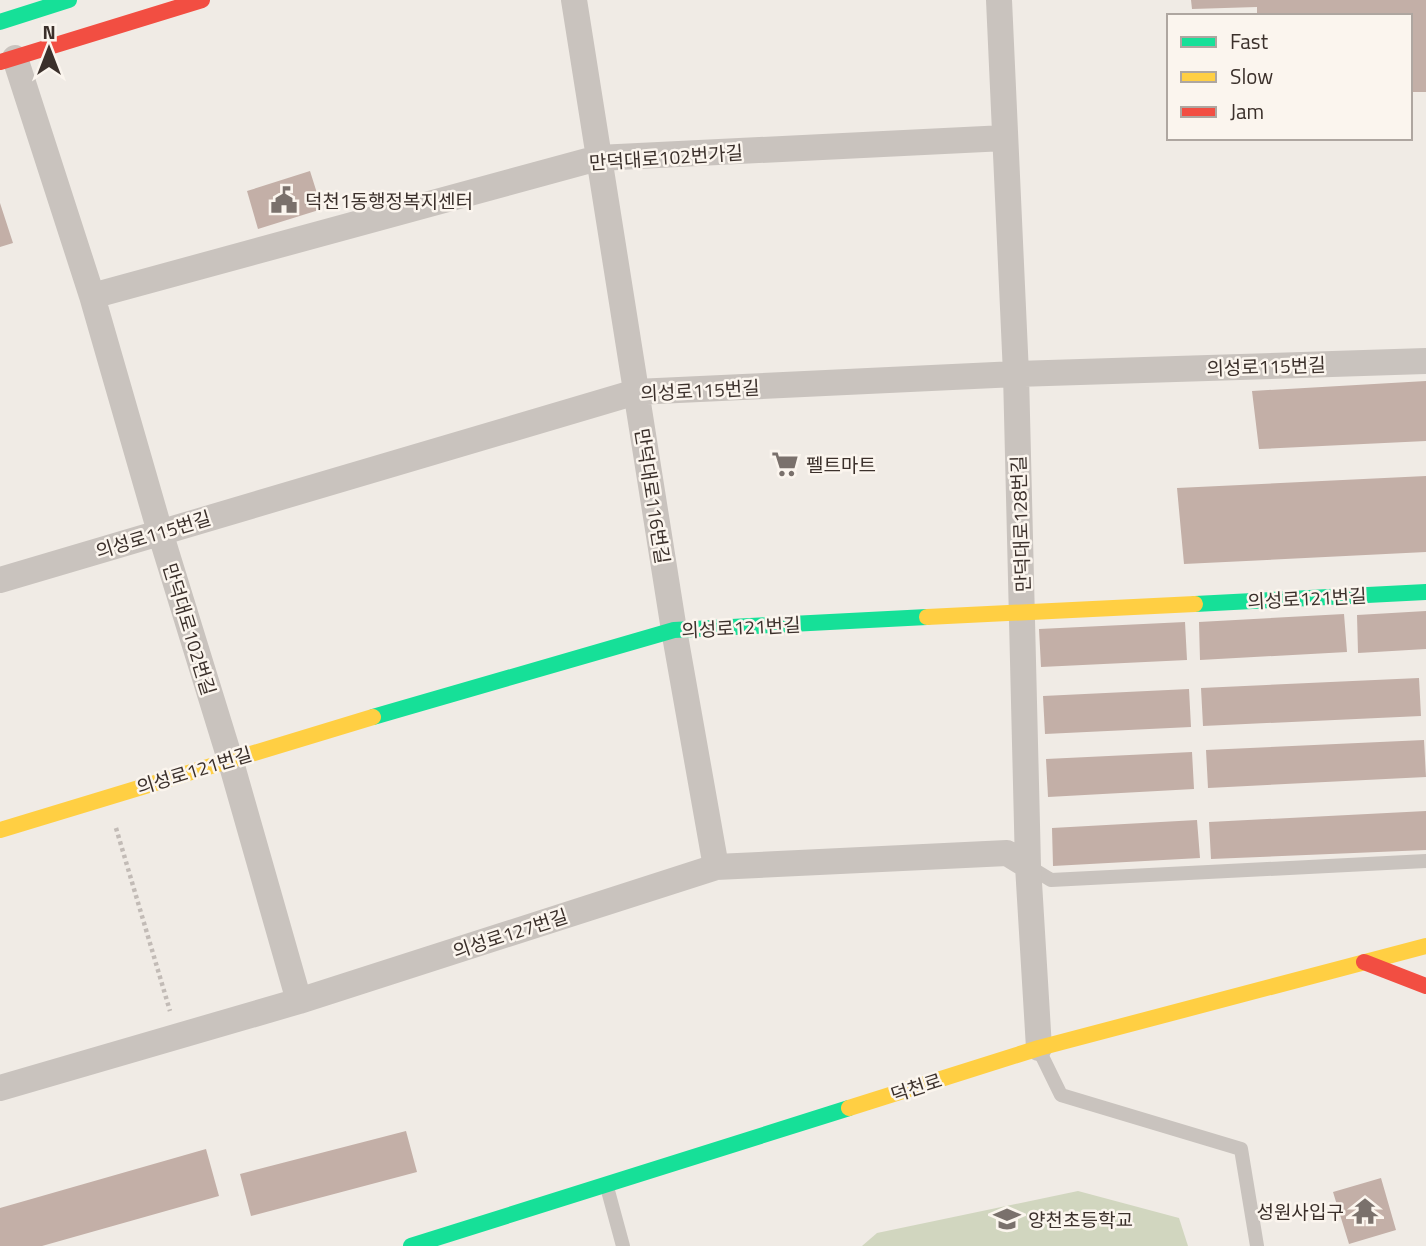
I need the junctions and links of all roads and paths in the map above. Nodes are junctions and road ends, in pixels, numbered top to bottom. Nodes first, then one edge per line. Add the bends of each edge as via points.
1 (69, 0) edge
2 (156, 0) edge
3 (202, 0) edge
4 (574, 0) edge
5 (999, 0) edge
6 (174, 8) junction
7 (0, 22) edge
8 (7, 60) edge
9 (1005, 138) junction
10 (598, 158) junction
11 (92, 296) junction
12 (1426, 361) edge
13 (1016, 374) junction
14 (636, 392) junction
15 (160, 532) junction
16 (0, 580) edge
17 (1426, 592) edge
18 (1023, 611) junction
19 (674, 630) junction
20 (230, 759) junction
21 (107, 797) junction
22 (0, 830) edge
23 (1426, 861) edge
24 (1028, 866) junction
25 (716, 867) junction
26 (1426, 946) edge
27 (1364, 962) junction
28 (1426, 986) edge
29 (299, 1001) junction
30 (177, 1036) junction
31 (1039, 1048) junction
32 (0, 1088) edge
33 (606, 1185) junction
34 (411, 1246) edge
35 (623, 1246) edge
36 (1257, 1246) edge

1 - 7 street
2 - 6 street
3 - 6 street
4 - 10 street, 만덕대로116번길
5 - 9 street, 만덕대로128번길
6 - 8 street
8 - 11 street, 만덕대로102번길
9 - 10 street, 만덕대로102번가길
9 - 13 street, 만덕대로128번길
10 - 11 street, 만덕대로102번가길
10 - 14 street, 만덕대로116번길
11 - 15 street, 만덕대로102번길
12 - 13 street, 의성로115번길
13 - 14 street, 의성로115번길
13 - 18 street, 만덕대로128번길
14 - 15 street, 의성로115번길
14 - 19 street, 만덕대로116번길
15 - 16 street, 의성로115번길
15 - 20 street, 만덕대로102번길
17 - 18 street, 의성로121번길
18 - 19 street, 의성로121번길
18 - 24 street, 만덕대로128번길
19 - 20 street, 의성로121번길
19 - 25 street, 만덕대로116번길
20 - 21 street, 의성로121번길
20 - 29 street, 만덕대로102번길
21 - 22 street, 의성로121번길
21 - 30 path
23 - 24 lane via 1051,880
24 - 25 street, 의성로127번길 via 1007,853
24 - 31 street, 만덕대로128번길
25 - 29 street, 의성로127번길
26 - 27 street, 덕천로
27 - 28 street
27 - 31 street, 덕천로
29 - 30 street, 의성로127번길
30 - 32 street, 의성로127번길
31 - 33 street, 덕천로
31 - 36 lane via 1061,1095 1241,1149
33 - 34 street, 덕천로
33 - 35 lane

